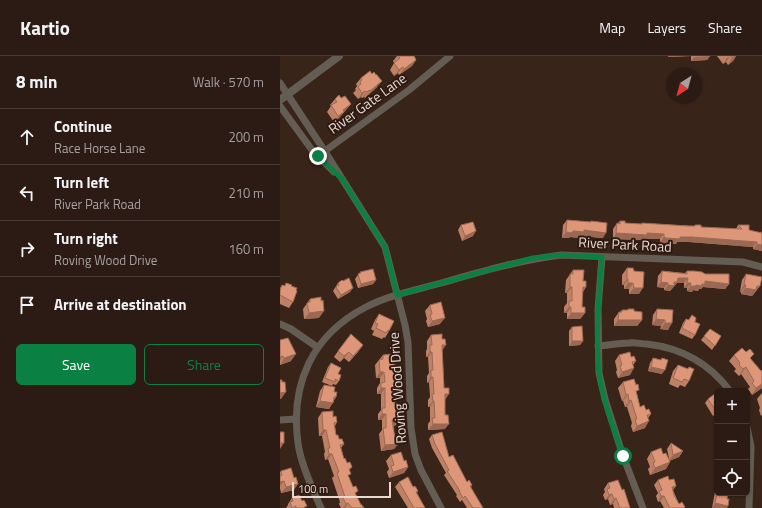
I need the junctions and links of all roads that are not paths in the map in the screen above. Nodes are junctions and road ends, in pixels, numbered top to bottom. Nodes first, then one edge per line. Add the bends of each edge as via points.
1 (339, 56) edge
2 (450, 56) edge
3 (280, 83) edge
4 (288, 94) junction
5 (280, 100) edge
6 (280, 106) edge
7 (324, 150) junction
8 (318, 156) junction
9 (342, 179) junction
10 (602, 257) junction
11 (762, 266) edge
12 (397, 295) junction
13 (280, 324) edge
14 (598, 346) junction
15 (317, 347) junction
16 (728, 388) edge
17 (296, 419) junction
18 (280, 420) edge
19 (750, 442) edge
20 (321, 508) edge
21 (441, 508) edge
22 (643, 508) edge
23 (749, 508) edge

1 - 4 street
2 - 7 street, River Gate Lane via 409,90
3 - 4 street, Roving Wood Drive
4 - 5 street
4 - 7 street, Roving Wood Drive
6 - 8 street, Roving Wood Drive
7 - 8 street, River Gate Lane
7 - 9 street, Roving Wood Drive
8 - 9 street, Roving Wood Drive
9 - 12 street, Roving Wood Drive via 385,247
10 - 11 street, River Park Road via 743,262
10 - 12 street, River Park Road via 561,255 533,258
10 - 14 street
12 - 15 street, River Park Road via 366,307 338,324
12 - 21 street, Roving Wood Drive via 408,342 411,428 416,454 421,470
13 - 15 street
14 - 16 street via 630,343 661,346 683,353 700,361
14 - 22 street via 605,399
15 - 17 street, River Park Road via 303,377
17 - 18 street
17 - 20 street, River Park Road via 298,444
19 - 23 street

